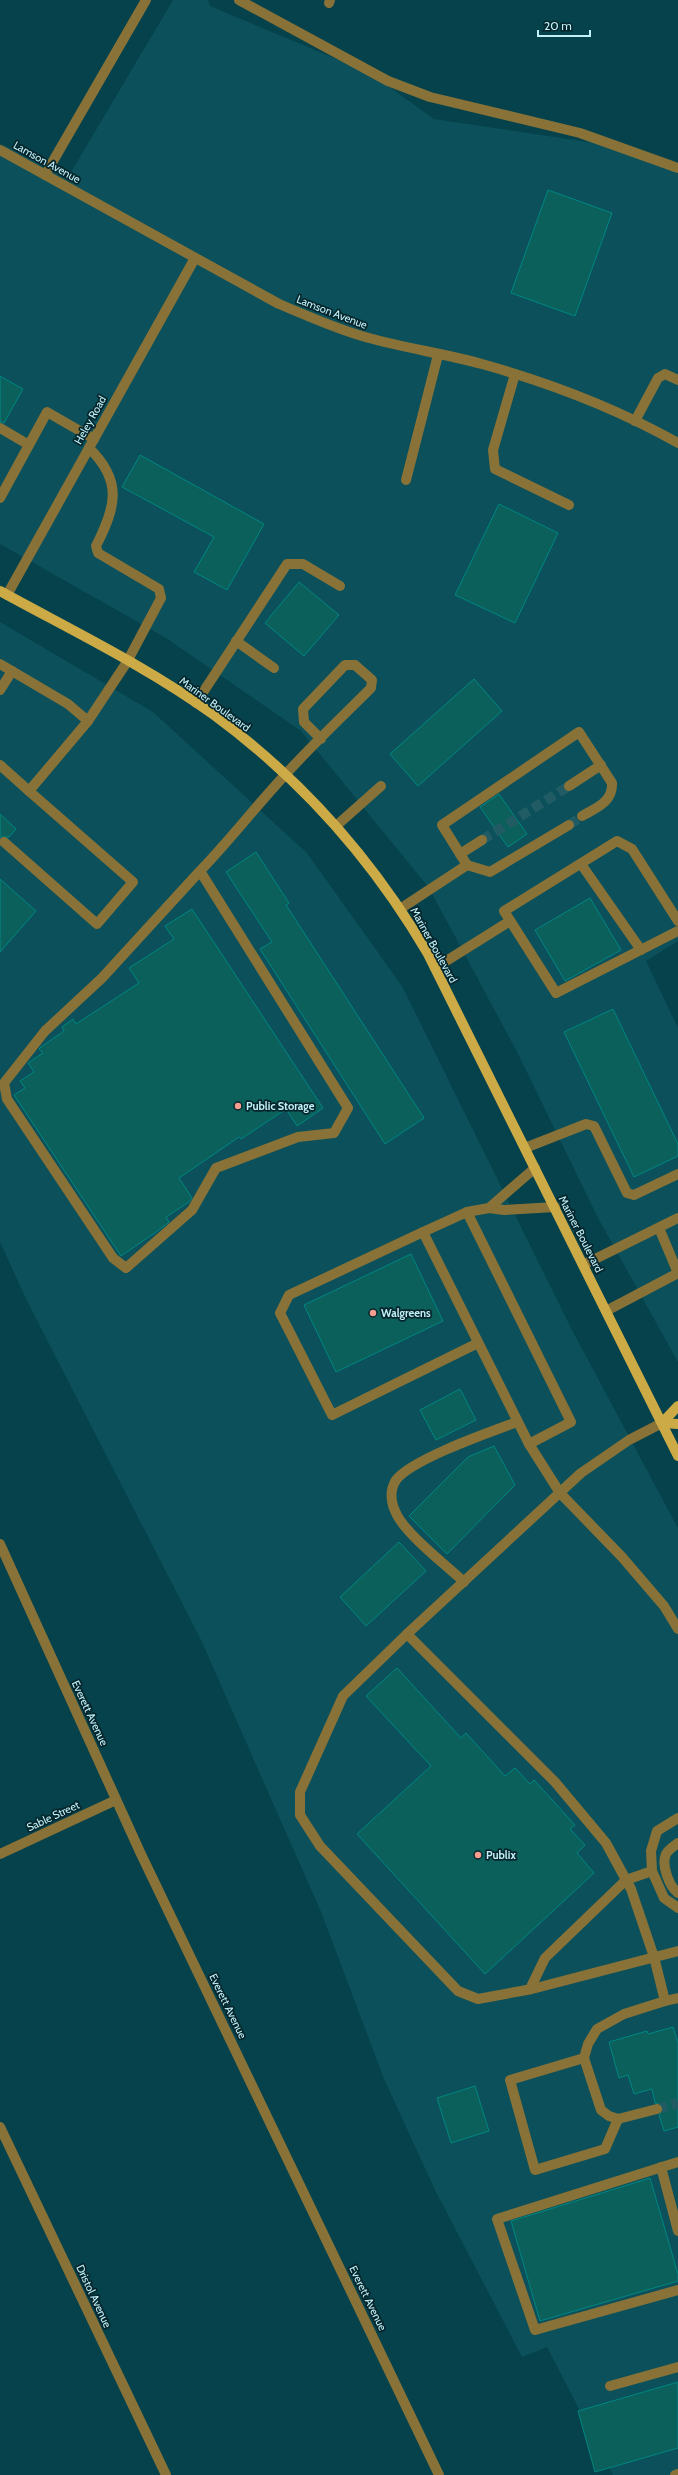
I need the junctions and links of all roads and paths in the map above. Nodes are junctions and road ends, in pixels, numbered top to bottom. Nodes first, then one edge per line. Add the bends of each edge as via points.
1 (146, 0) edge
2 (239, 0) edge
3 (0, 150) edge
4 (678, 168) edge
5 (45, 175) junction
6 (194, 258) junction
7 (438, 355) junction
8 (515, 374) junction
9 (678, 380) edge
10 (635, 421) junction
11 (0, 428) edge
12 (91, 443) junction
13 (678, 443) edge
14 (29, 445) junction
15 (406, 480) dead end
16 (0, 498) edge
17 (569, 505) dead end
18 (340, 586) dead end
19 (4, 593) edge
20 (236, 641) junction
21 (127, 662) junction
22 (0, 664) edge
23 (274, 668) dead end
24 (12, 671) junction
25 (0, 690) edge
26 (196, 703) junction
27 (88, 721) junction
28 (321, 739) junction
29 (0, 765) edge
30 (601, 765) junction
31 (285, 774) junction
32 (381, 786) dead end
33 (569, 786) tunnel mouth
34 (29, 791) junction
35 (582, 816) tunnel mouth
36 (569, 825) tunnel mouth
37 (336, 826) junction
38 (482, 840) tunnel mouth
39 (4, 842) dead end
40 (460, 854) junction
41 (581, 864) junction
42 (467, 865) junction
43 (200, 871) junction
44 (400, 909) junction
45 (510, 922) junction
46 (678, 922) edge
47 (678, 931) edge
48 (641, 950) junction
49 (435, 968) junction
50 (525, 1148) junction
51 (535, 1168) junction
52 (678, 1174) edge
53 (554, 1207) junction
54 (489, 1208) junction
55 (467, 1212) junction
56 (678, 1218) edge
57 (659, 1228) junction
58 (423, 1232) junction
59 (584, 1265) junction
60 (606, 1311) junction
61 (478, 1343) junction
62 (678, 1406) edge
63 (517, 1422) junction
64 (662, 1423) junction
65 (678, 1424) edge
66 (529, 1444) junction
67 (678, 1456) edge
68 (560, 1493) junction
69 (0, 1544) edge
70 (464, 1582) junction
71 (678, 1629) edge
72 (407, 1634) junction
73 (116, 1800) junction
74 (678, 1818) edge
75 (678, 1843) edge
76 (0, 1854) edge
77 (652, 1871) junction
78 (626, 1880) junction
79 (678, 1893) edge
80 (678, 1908) edge
81 (678, 1951) edge
82 (654, 1958) junction
83 (530, 1989) junction
84 (678, 1998) edge
85 (664, 2001) junction
86 (584, 2058) junction
87 (657, 2109) tunnel mouth
88 (618, 2119) junction
89 (0, 2127) edge
90 (678, 2162) edge
91 (661, 2167) junction
92 (678, 2231) edge
93 (678, 2290) edge
94 (678, 2367) edge
95 (610, 2386) dead end
96 (166, 2475) edge
97 (439, 2475) edge

1 - 5 street
2 - 4 street via 388,81 430,97 580,133
3 - 5 street, Lamson Avenue
5 - 6 street, Lamson Avenue
6 - 7 street, Lamson Avenue via 279,304 322,323 368,338
6 - 12 street, Heley Road
7 - 8 street, Lamson Avenue
7 - 15 street
8 - 10 street, Lamson Avenue via 595,402
8 - 17 street via 492,450 495,469
9 - 10 street via 665,374 658,378
10 - 13 street, Lamson Avenue
11 - 14 street
12 - 14 street via 46,412
12 - 19 street, Heley Road
12 - 21 street via 104,462 111,480 113,499 109,521 96,546 98,553 159,589 161,598
14 - 16 street
18 - 20 street via 303,564 287,564
19 - 21 main road, Mariner Boulevard
20 - 23 street
20 - 26 street
21 - 26 main road, Mariner Boulevard
21 - 27 street
22 - 24 street
24 - 25 street
24 - 27 street via 68,704
26 - 31 main road, Mariner Boulevard
27 - 34 street
28 - 28 street via 371,688 372,680 355,665 345,665 304,709 304,722
28 - 31 street
29 - 34 street
30 - 33 street
30 - 35 street via 612,783 610,797 602,805
30 - 40 street via 579,732 442,825
31 - 37 main road, Mariner Boulevard
31 - 43 street
32 - 37 street
34 - 39 street via 133,882 97,924
36 - 42 street via 490,872
37 - 44 main road, Mariner Boulevard via 379,878
38 - 40 street
40 - 42 street
41 - 45 street via 504,911
41 - 46 street via 617,841 632,849
41 - 48 street
42 - 44 street
43 - 43 street via 102,978 45,1030 4,1083 11,1106 113,1258 126,1268 192,1210 216,1168 298,1137 334,1133 348,1108
44 - 49 main road, Mariner Boulevard
45 - 48 street via 556,993
45 - 49 street
47 - 48 street
49 - 50 main road, Mariner Boulevard
50 - 51 main road, Mariner Boulevard
50 - 52 street via 586,1124 594,1126 627,1193 634,1195
51 - 53 main road, Mariner Boulevard
51 - 54 street
53 - 54 street via 504,1210
53 - 59 main road, Mariner Boulevard
54 - 55 street
55 - 58 street
55 - 66 street via 571,1422
56 - 57 street
57 - 59 street
57 - 60 street via 678,1273
58 - 61 street
58 - 61 street via 289,1295 280,1313 332,1414
59 - 60 main road, Mariner Boulevard
60 - 64 main road, Mariner Boulevard
61 - 63 street
62 - 64 main road
63 - 66 street
63 - 70 street via 460,1444 411,1469 396,1481 393,1488 391,1496 403,1524
64 - 65 main road
64 - 67 main road, Mariner Boulevard
64 - 68 street via 629,1440 581,1473
66 - 68 street
68 - 70 street
68 - 71 street via 622,1557 664,1606
69 - 73 street, Everett Avenue
70 - 72 street
72 - 78 street via 556,1782 606,1843
72 - 83 street via 343,1696 300,1792 300,1815 320,1846 458,1991 478,1999
73 - 76 street, Sable Street
73 - 97 street, Everett Avenue
74 - 77 street via 657,1831 651,1851
75 - 79 street via 666,1853 664,1863 672,1888
77 - 78 street
77 - 80 street via 664,1898
78 - 82 street
78 - 83 street via 545,1958
81 - 82 street
82 - 83 street
82 - 85 street
84 - 85 street
85 - 86 street via 624,2014 597,2029 588,2044
86 - 88 street via 601,2110
86 - 88 street via 510,2080 535,2170 605,2149
87 - 88 street
89 - 96 street, Dristol Avenue
90 - 91 street
91 - 92 street
91 - 93 street via 497,2219 535,2330
94 - 95 street

